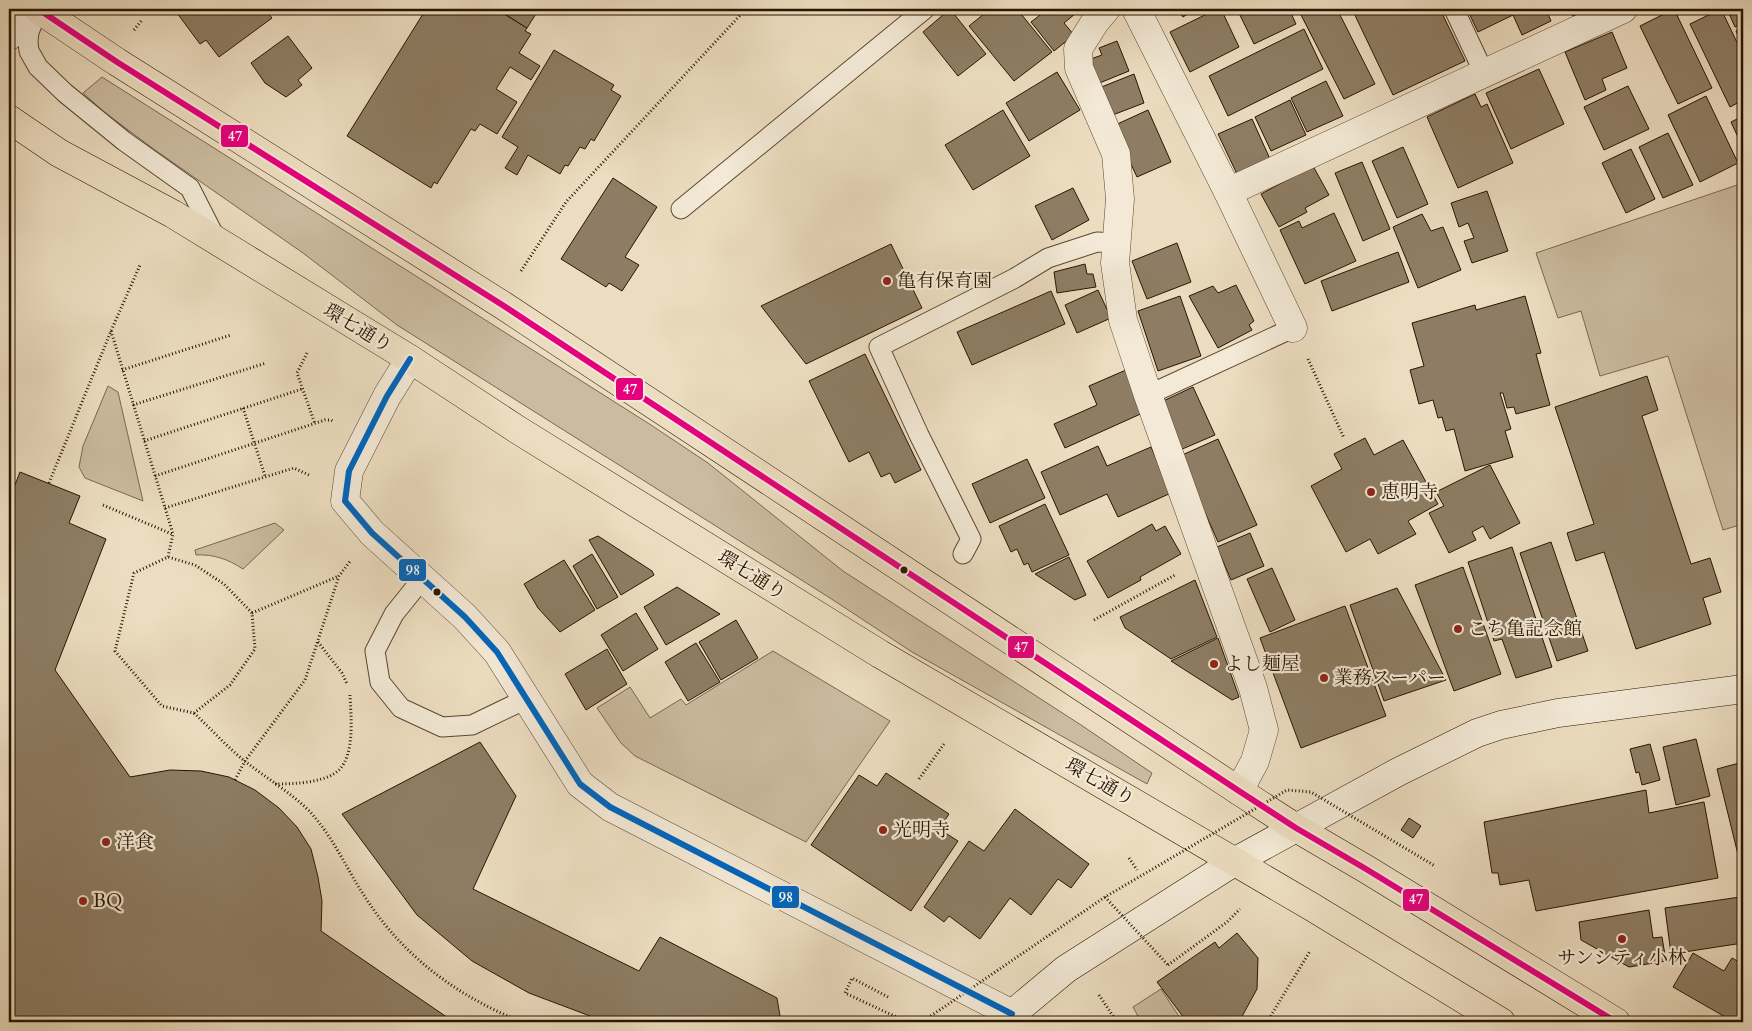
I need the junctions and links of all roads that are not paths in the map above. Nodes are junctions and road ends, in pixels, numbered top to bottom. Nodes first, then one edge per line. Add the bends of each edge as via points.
1 (39, 9) edge
2 (925, 9) edge
3 (1106, 9) edge
4 (1136, 9) edge
5 (1454, 9) edge
6 (1623, 9) edge
7 (9, 36) edge
8 (1484, 73) junction
9 (9, 118) edge
10 (1228, 192) junction
11 (681, 209) dead end
12 (217, 242) junction
13 (1117, 244) junction
14 (1293, 328) joint
15 (410, 359) junction
16 (1148, 395) junction
17 (963, 554) dead end
18 (422, 579) junction
19 (1743, 689) edge
20 (526, 698) junction
21 (1239, 792) junction
22 (1296, 828) junction
23 (1234, 862) junction
24 (1012, 1018) edge
25 (1500, 1022) edge
26 (1616, 1022) edge

1 - 7 street
1 - 12 lane via 28,42 38,67 124,141 190,188
1 - 21 main road via 117,62 504,306
2 - 11 lane
3 - 13 street via 1078,49 1079,68 1116,154 1120,200
4 - 10 street
5 - 8 lane
6 - 8 street
8 - 10 street
9 - 12 main road, 環七通り via 59,153 173,214
10 - 14 street
12 - 15 main road, 環七通り
13 - 16 street via 1115,263 1123,320
13 - 17 lane via 1097,242 1048,258 879,347 971,539
14 - 16 lane
15 - 18 street via 387,396 349,471 345,501 372,533
15 - 23 main road, 環七通り via 518,430 880,654
16 - 21 street via 1253,688 1264,730 1255,761
18 - 20 street via 465,617 497,652
18 - 20 lane via 394,614 375,651 380,682 401,708 442,727 472,725
19 - 22 street via 1558,713 1501,725 1477,733 1398,772
20 - 24 street via 580,784 610,806
21 - 22 main road
22 - 23 street
22 - 26 main road
23 - 24 street via 1066,969
23 - 25 main road, 環七通り

